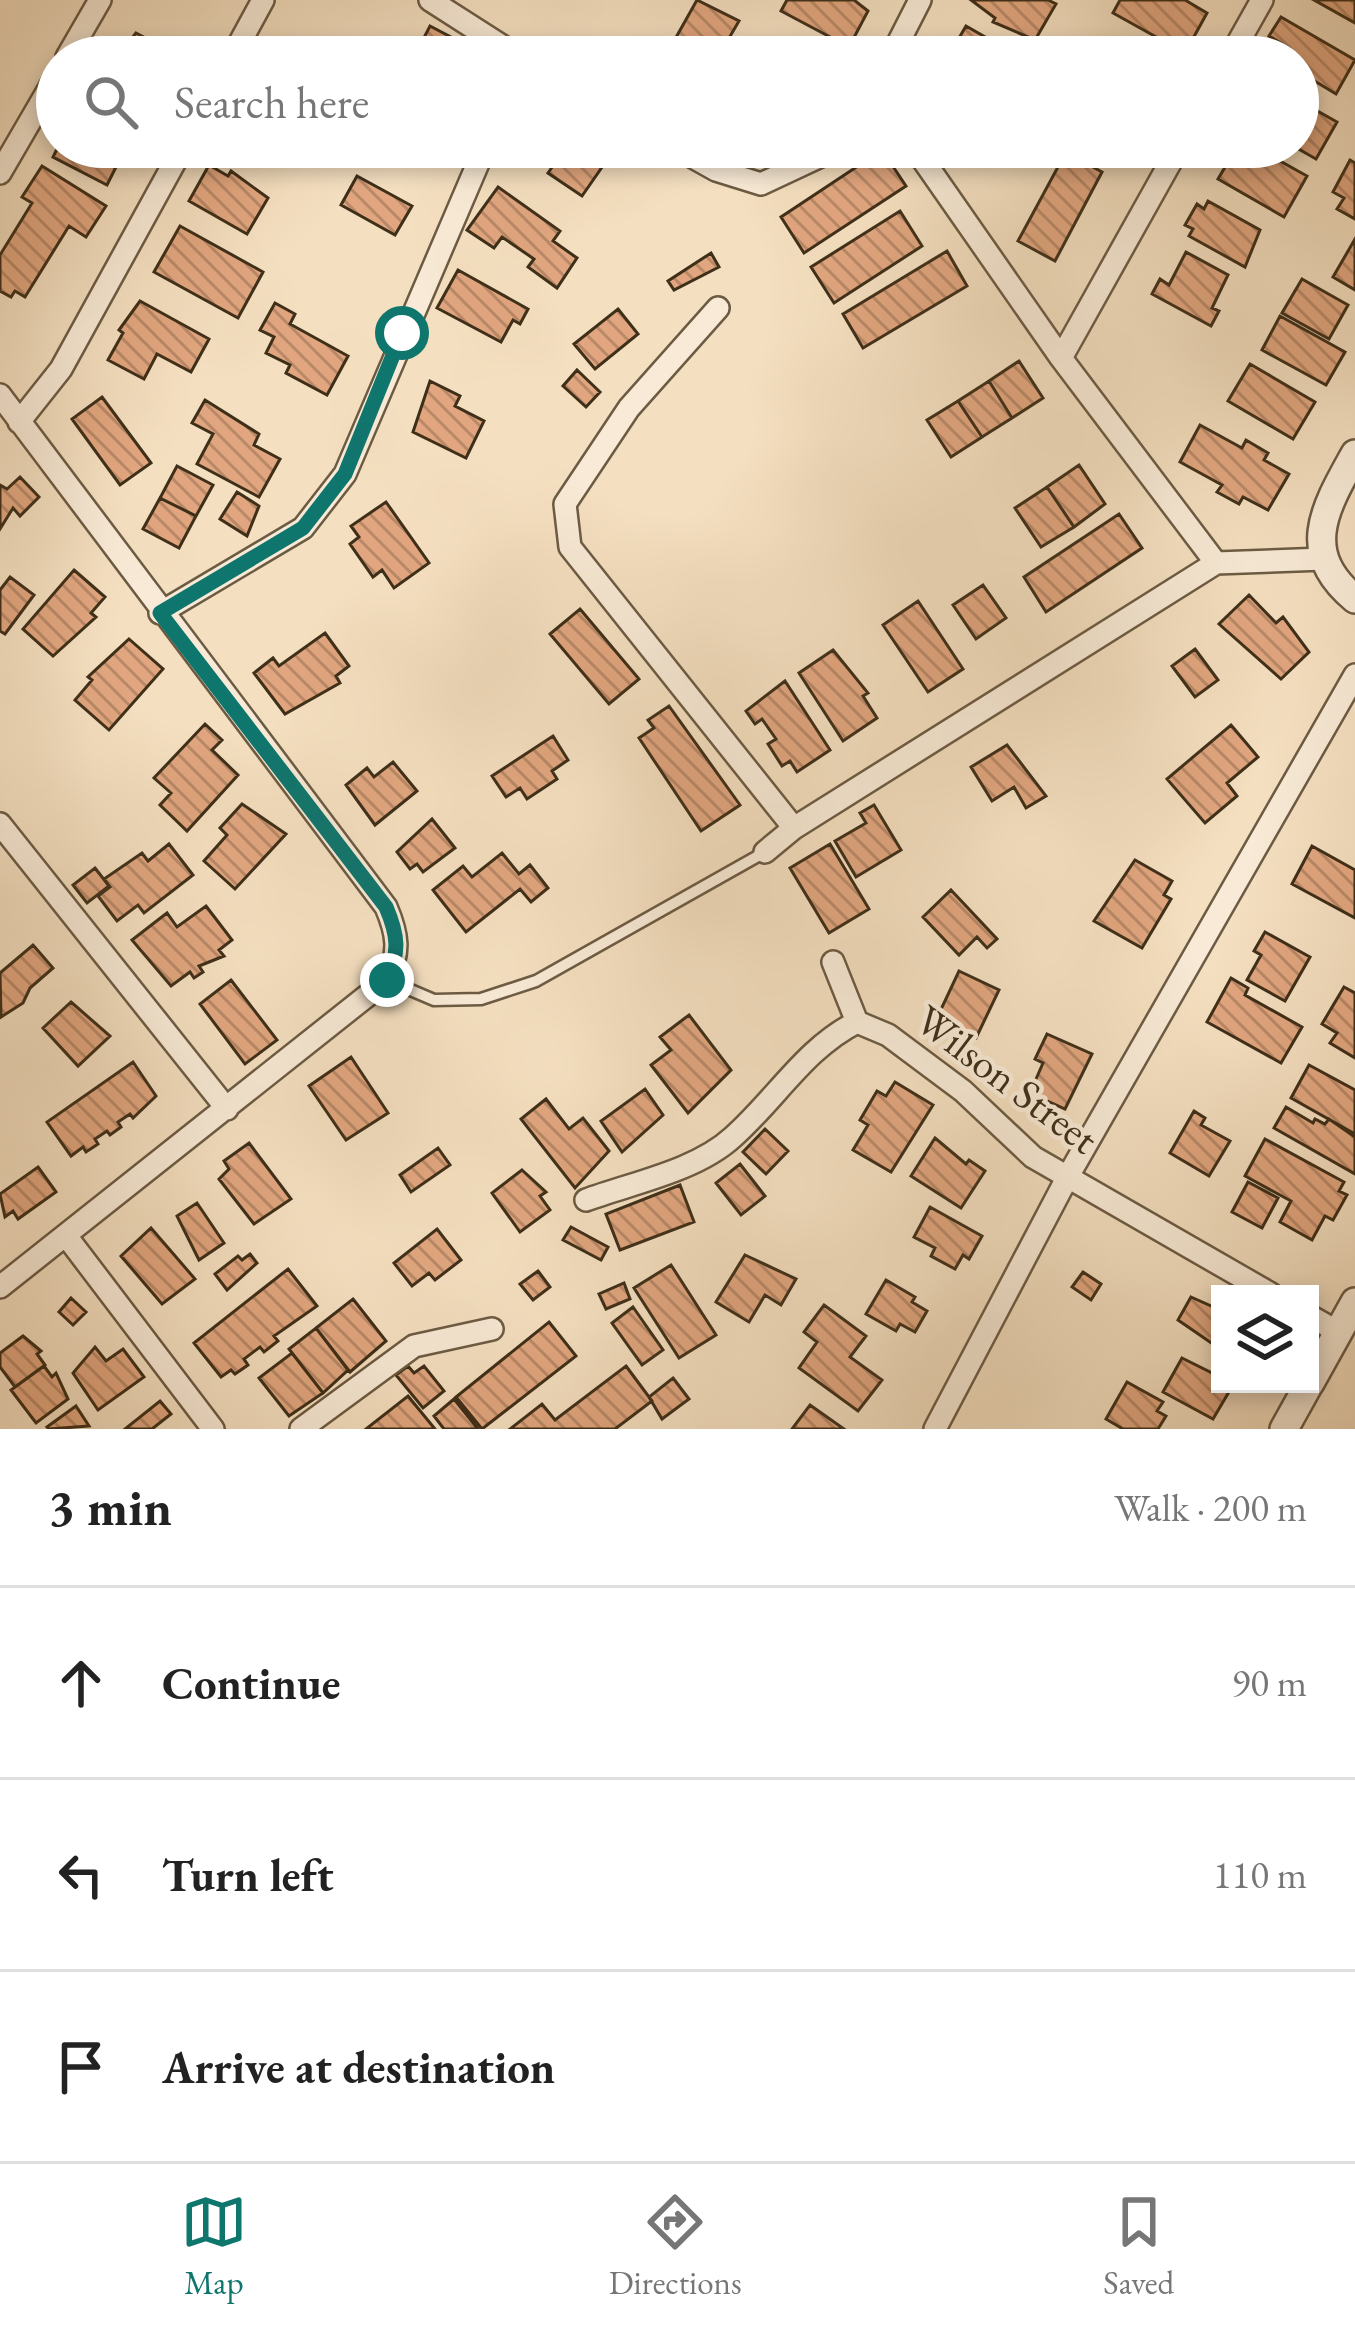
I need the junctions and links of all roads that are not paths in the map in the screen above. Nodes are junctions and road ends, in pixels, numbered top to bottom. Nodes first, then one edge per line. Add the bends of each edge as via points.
1 (100, 0) edge
2 (263, 0) edge
3 (430, 0) edge
4 (920, 0) edge
5 (1262, 0) edge
6 (80, 36) edge
7 (243, 36) edge
8 (486, 36) edge
9 (902, 36) edge
10 (1242, 36) edge
11 (36, 111) edge
12 (172, 168) edge
13 (476, 168) edge
14 (712, 168) edge
15 (796, 168) edge
16 (929, 168) edge
17 (1168, 168) edge
18 (0, 173) edge
19 (718, 308) dead end
20 (1061, 358) junction
21 (0, 395) edge
22 (19, 422) junction
23 (1355, 454) edge
24 (1324, 559) junction
25 (1216, 563) junction
26 (1355, 599) edge
27 (160, 613) junction
28 (1355, 675) edge
29 (0, 824) edge
30 (794, 828) junction
31 (765, 852) joint
32 (833, 962) dead end
33 (387, 980) junction
34 (857, 1022) junction
35 (227, 1109) junction
36 (1067, 1178) junction
37 (586, 1200) dead end
38 (67, 1237) junction
39 (1255, 1285) edge
40 (0, 1287) edge
41 (1355, 1302) edge
42 (1319, 1321) edge
43 (492, 1329) dead end
44 (1338, 1332) junction
45 (1319, 1367) edge
46 (1304, 1393) edge
47 (213, 1429) edge
48 (301, 1429) edge
49 (935, 1429) edge
50 (1284, 1429) edge

1 - 6 street
2 - 7 street
3 - 8 street
4 - 9 street
5 - 10 street
11 - 18 street
12 - 22 street via 62,369
13 - 27 street via 345,474 303,528
14 - 15 street via 761,184
16 - 20 street
17 - 20 street
19 - 30 street via 629,408 565,504 570,547
20 - 25 street
21 - 22 street
22 - 27 street
23 - 24 street via 1326,507
24 - 25 street
24 - 26 street
25 - 30 street
27 - 33 street via 386,907 397,933
28 - 36 street
29 - 35 street
30 - 31 street
31 - 33 lane via 536,981 482,999 434,1000
32 - 34 street
33 - 35 street
34 - 36 street, Wilson Street via 888,1035
34 - 37 street, Wilson Street via 815,1049 718,1148
35 - 38 street
36 - 39 street, Wilson Street
36 - 49 street
38 - 40 street
38 - 47 street
41 - 44 street
42 - 44 street
43 - 48 street via 414,1346
44 - 45 street
46 - 50 street

